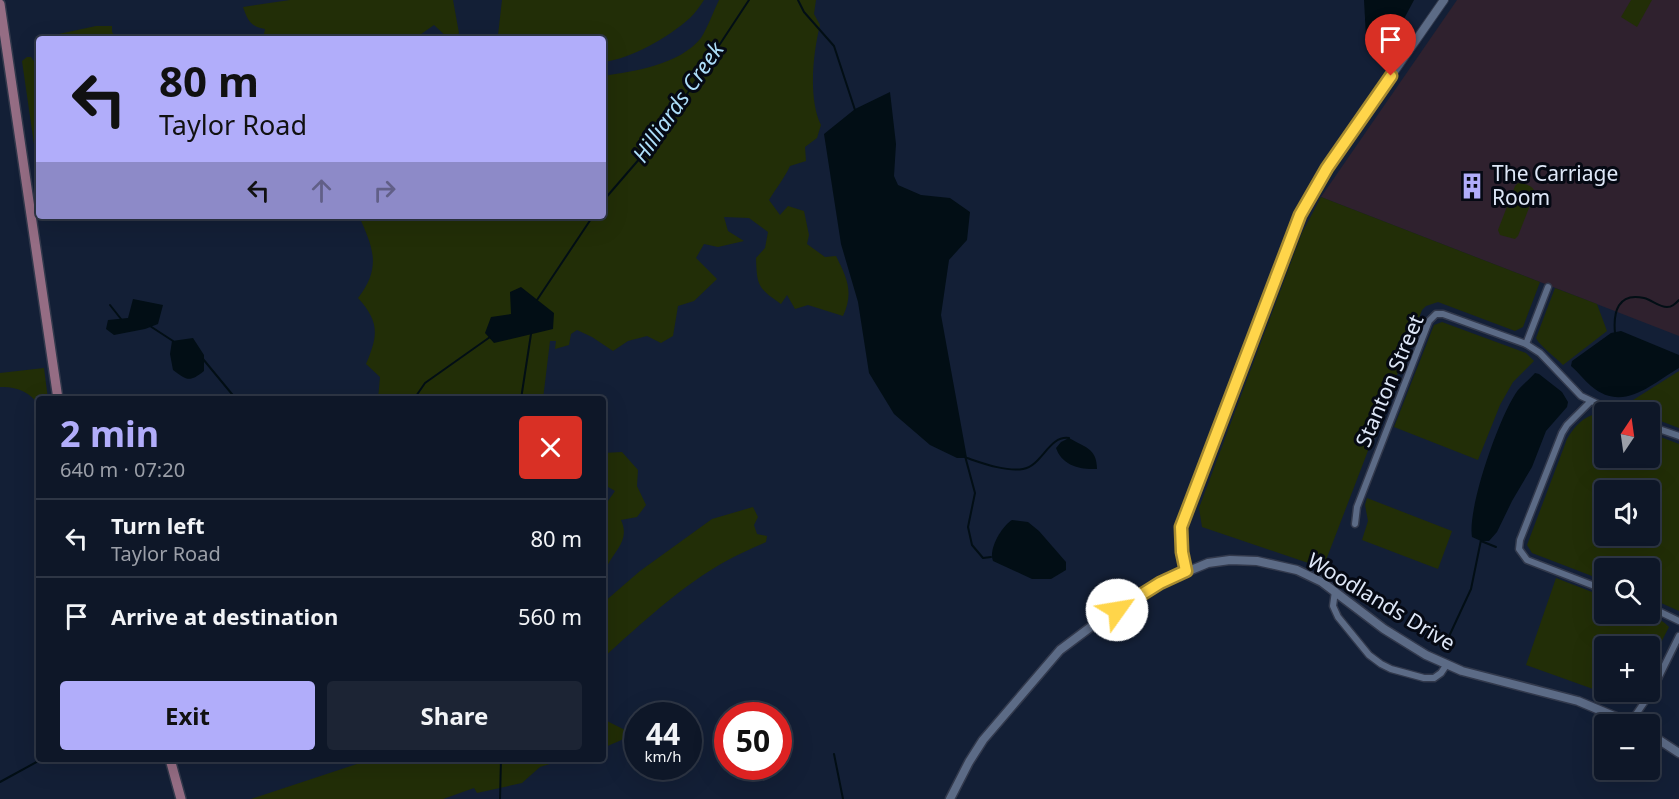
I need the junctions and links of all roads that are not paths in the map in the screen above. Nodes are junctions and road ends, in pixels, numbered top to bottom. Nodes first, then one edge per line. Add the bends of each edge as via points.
1 (1444, 0) edge
2 (0, 4) edge
3 (1548, 287) dead end
4 (1526, 344) junction
5 (58, 396) edge
6 (1590, 402) junction
7 (1594, 404) edge
8 (1660, 429) edge
9 (1679, 436) edge
10 (1355, 524) dead end
11 (1186, 571) junction
12 (1594, 586) edge
13 (1335, 591) junction
14 (1660, 612) edge
15 (1679, 621) edge
16 (1679, 636) edge
17 (1447, 664) junction
18 (1608, 714) edge
19 (1637, 714) edge
20 (1660, 741) edge
21 (1679, 753) edge
22 (165, 762) edge
23 (171, 762) edge
24 (175, 799) edge
25 (181, 799) edge
26 (950, 799) edge

1 - 11 street via 1327,168 1300,215 1184,520 1181,539
2 - 5 main road
3 - 4 street
4 - 6 street, Stanton Street
4 - 10 street, Stanton Street via 1443,314 1432,316 1357,507
6 - 7 street, Stanton Street
6 - 12 street via 1562,433 1519,549 1527,560
8 - 9 street
11 - 13 main road, Woodlands Drive via 1208,563 1257,561 1297,570
11 - 26 main road, Woodlands Drive via 1100,620 1060,650 983,740
13 - 17 main road, Woodlands Drive via 1402,641
13 - 17 street via 1333,606 1338,617 1381,664 1434,678
14 - 15 street
16 - 19 street
17 - 18 main road, Woodlands Drive via 1578,701
20 - 21 main road
22 - 24 main road
23 - 25 main road

